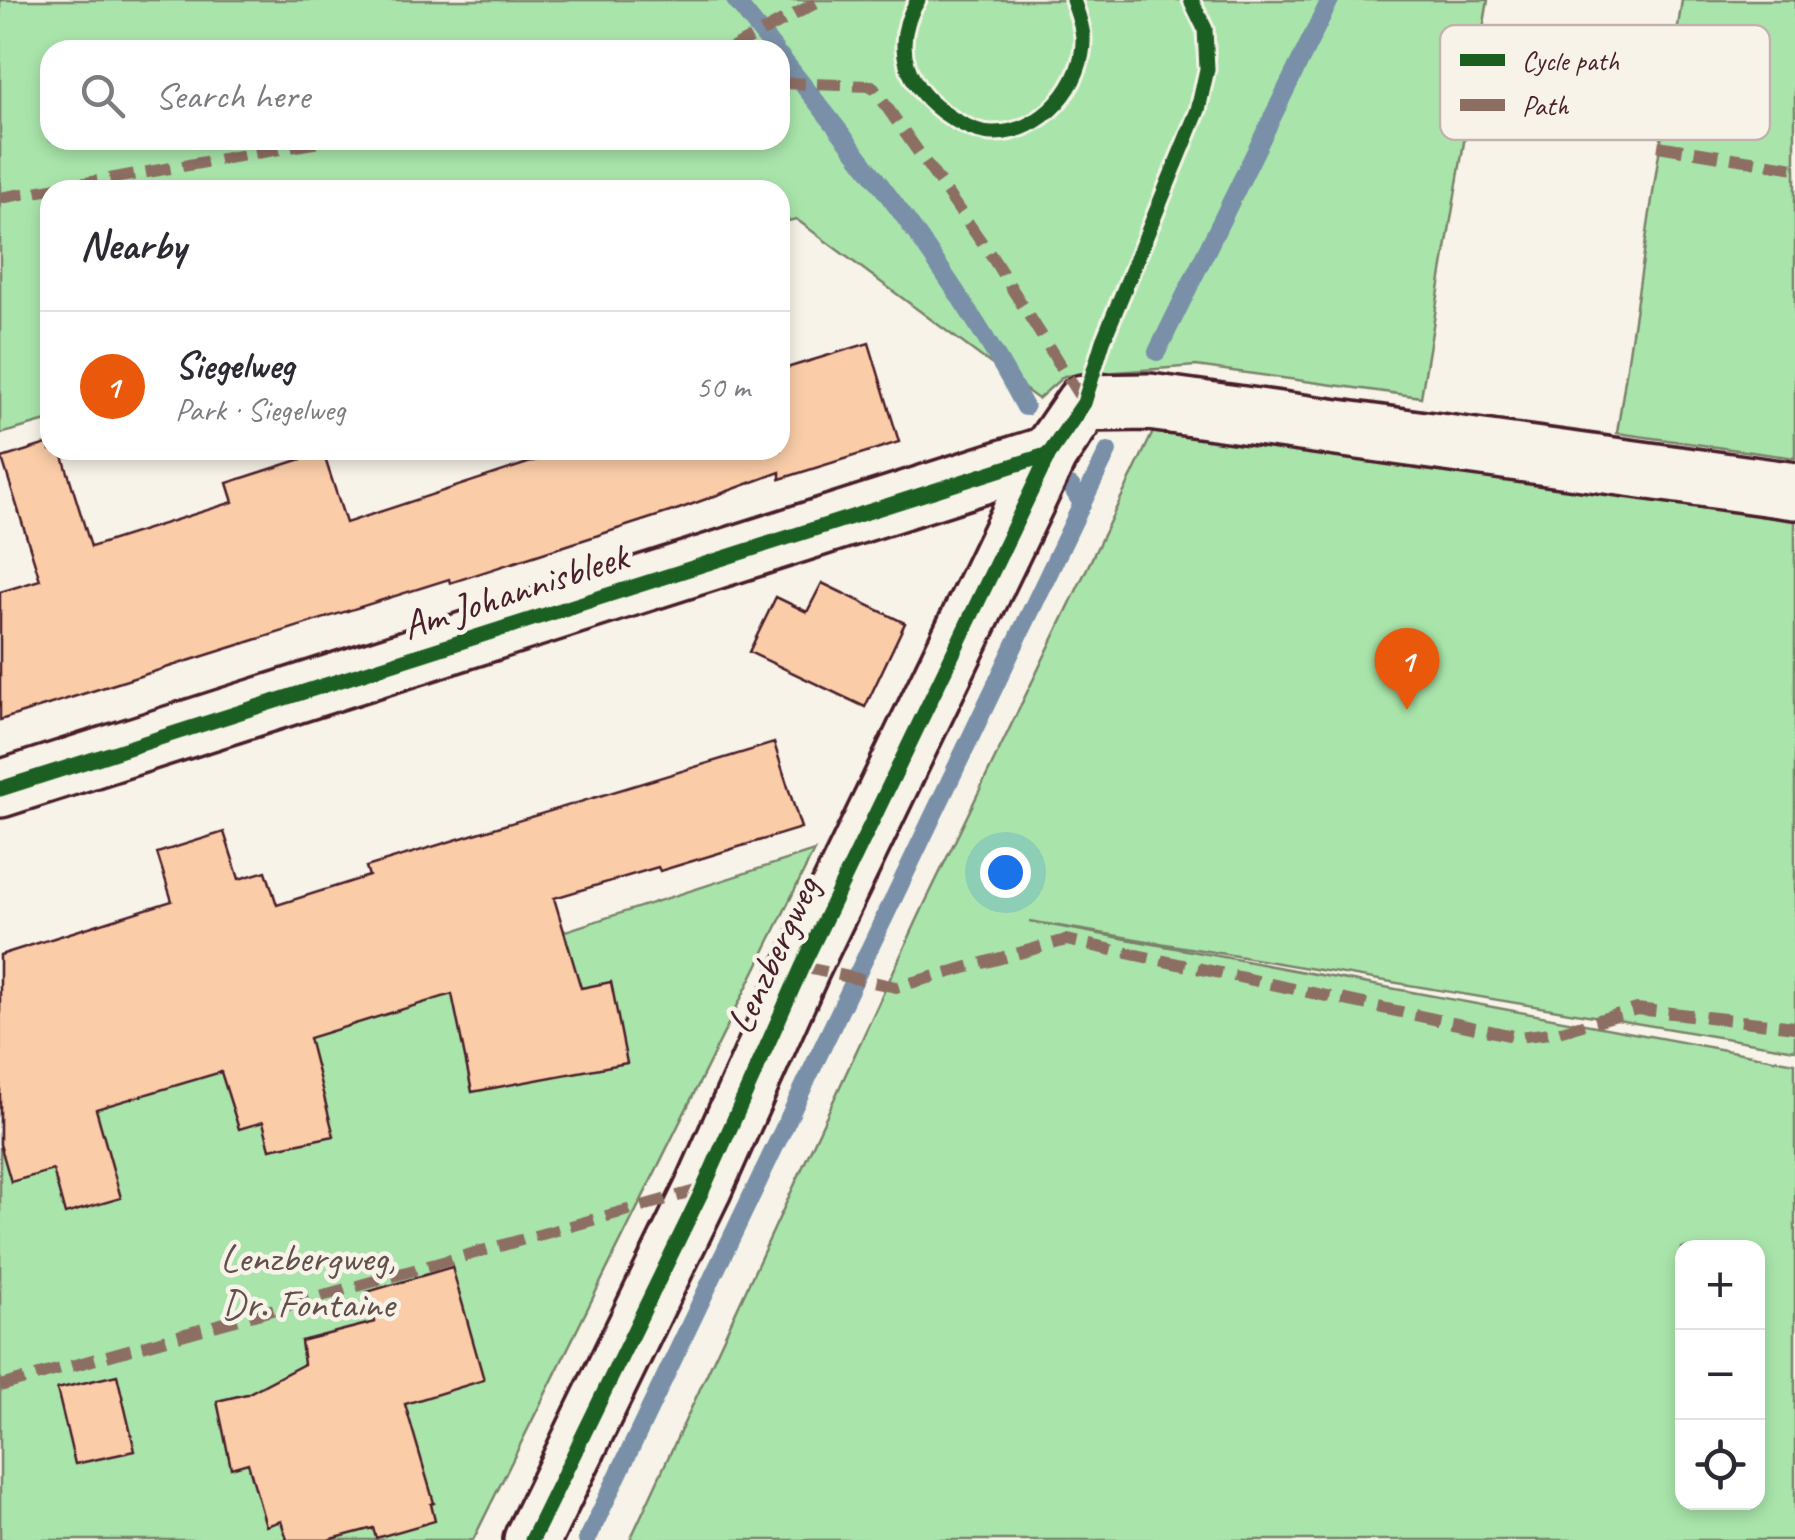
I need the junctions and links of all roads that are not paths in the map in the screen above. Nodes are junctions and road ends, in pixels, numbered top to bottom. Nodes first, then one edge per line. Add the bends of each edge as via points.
1 (1049, 454) junction
2 (1795, 491) edge
3 (0, 789) edge
4 (532, 1540) edge

1 - 2 street, Lenzbergweg via 1084,403 1149,402
1 - 3 street, Am Johannisbleek
1 - 4 street, Lenzbergweg

